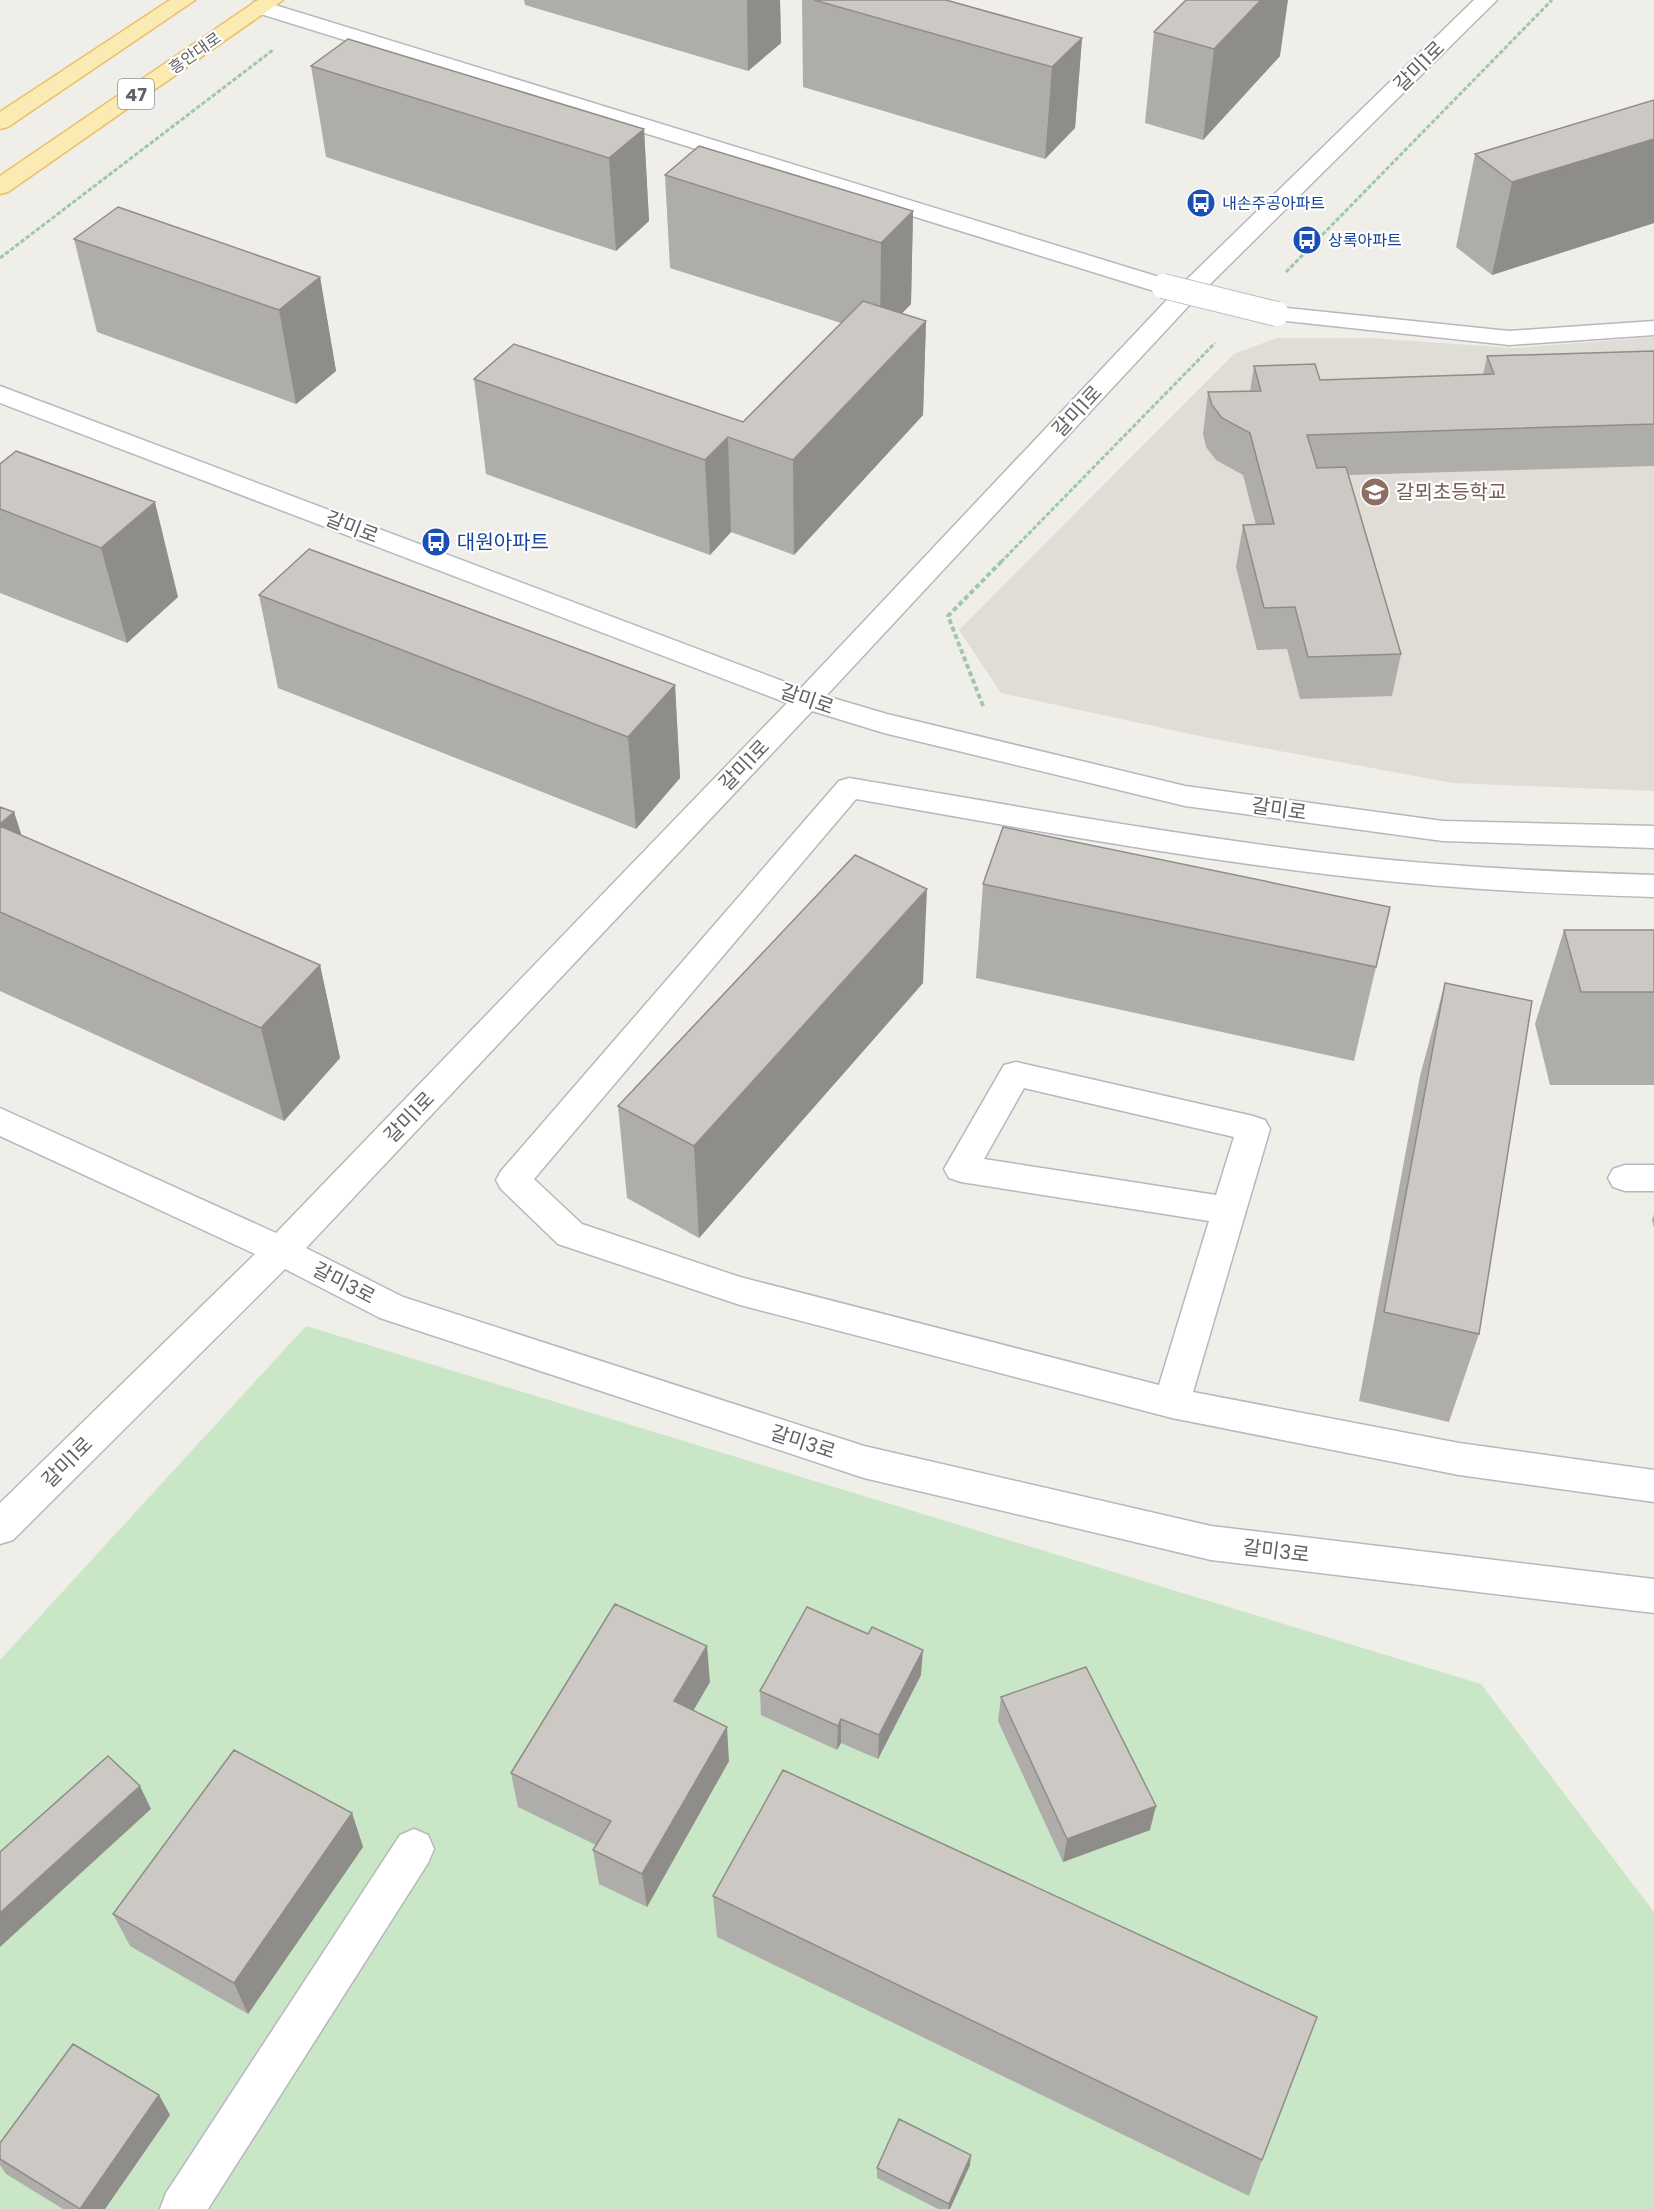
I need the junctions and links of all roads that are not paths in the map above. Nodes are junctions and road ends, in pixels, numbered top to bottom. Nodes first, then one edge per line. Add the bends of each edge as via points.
1 (184, 0) edge
2 (1486, 0) edge
3 (267, 3) edge
4 (0, 122) edge
5 (0, 187) edge
6 (1654, 328) edge
7 (0, 394) edge
8 (806, 700) junction
9 (1654, 837) edge
10 (1654, 886) edge
11 (0, 1121) edge
12 (1230, 1211) junction
13 (281, 1251) junction
14 (1172, 1403) junction
15 (1654, 1486) edge
16 (0, 1528) edge
17 (1654, 1596) edge
18 (414, 1849) dead end
19 (182, 2209) edge

1 - 4 main road
2 - 8 street, 갈미1로 via 1187,293
3 - 5 main road, 흥안대로 / 47
3 - 6 street, bridge via 310,21 1163,286 1277,314 1509,338
7 - 8 street, 갈미로
8 - 9 street, 갈미로 via 884,723 1185,796 1443,831
8 - 13 street, 갈미1로
10 - 14 street via 1553,885 1362,870 1191,847 849,788 513,1180 570,1234 740,1291
11 - 13 street, 갈미3로
12 - 12 street via 1253,1129 1016,1074 961,1169
12 - 14 street
13 - 16 street, 갈미1로
13 - 17 street, 갈미3로 via 392,1308 864,1462 1211,1543
14 - 15 street via 1459,1459
18 - 19 street

